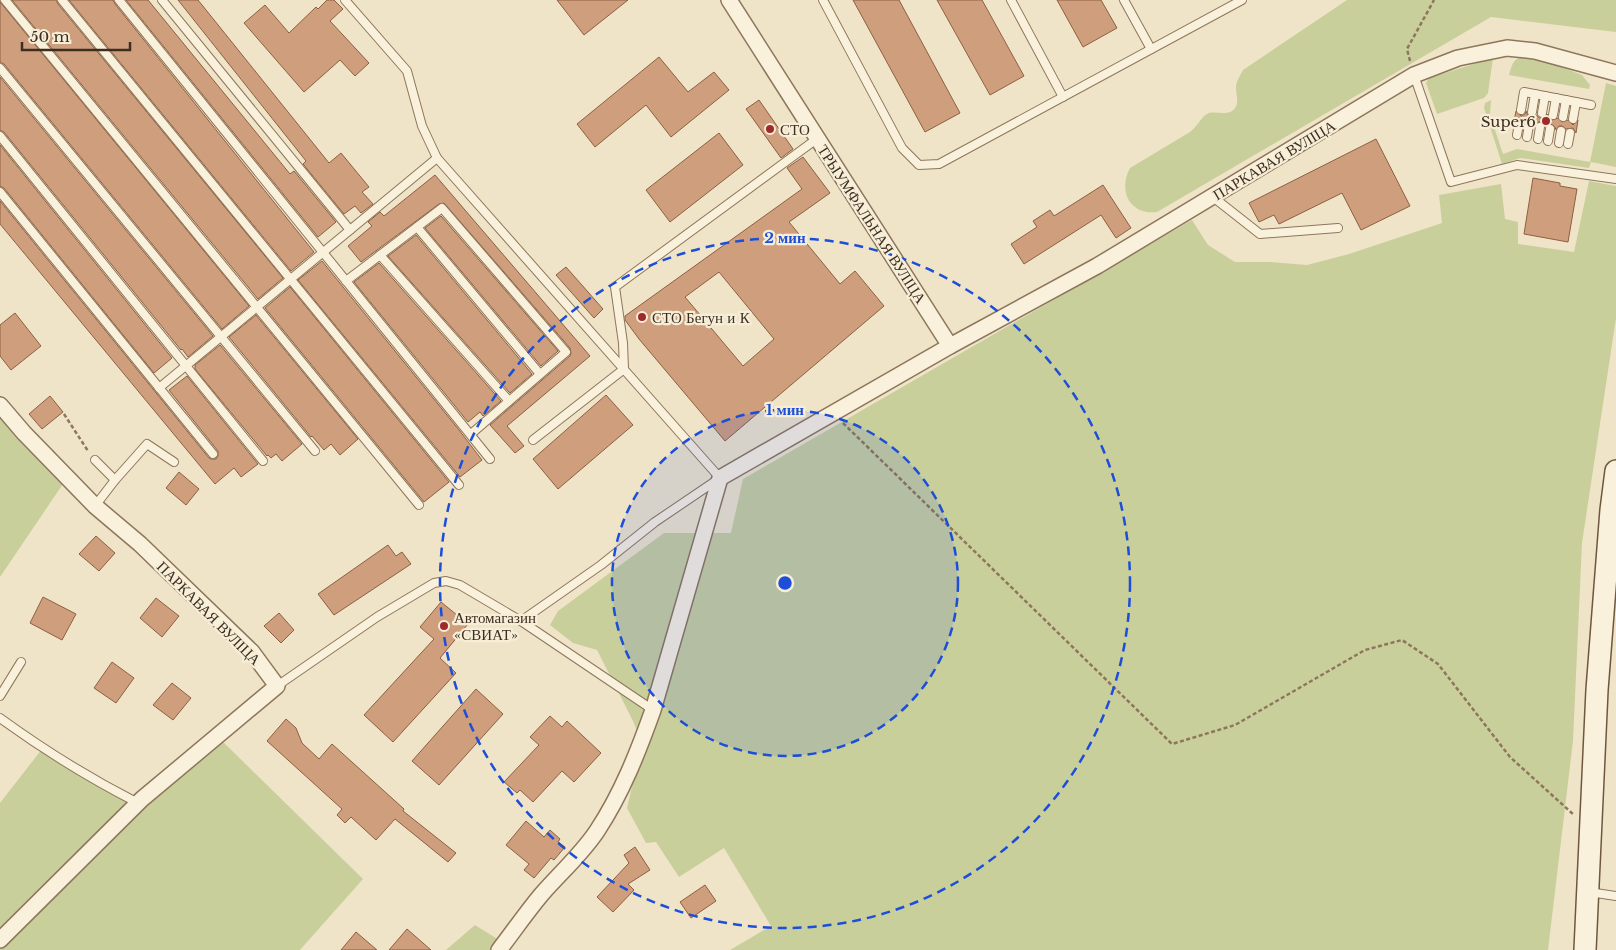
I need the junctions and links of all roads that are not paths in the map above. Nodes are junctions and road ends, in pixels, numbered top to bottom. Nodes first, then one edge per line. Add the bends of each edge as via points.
1 (5, 0) edge
2 (62, 0) edge
3 (119, 0) edge
4 (162, 0) edge
5 (345, 0) edge
6 (729, 0) edge
7 (823, 0) edge
8 (1011, 0) edge
9 (1124, 0) edge
10 (1242, 0) edge
11 (1151, 49) junction
12 (0, 68) edge
13 (1616, 73) edge
14 (1414, 75) junction
15 (1535, 94) junction
16 (1545, 96) junction
17 (1063, 97) junction
18 (1556, 98) junction
19 (1566, 100) junction
20 (1576, 102) junction
21 (1592, 105) dead end
22 (1521, 110) dead end
23 (1532, 112) dead end
24 (1542, 113) dead end
25 (1553, 115) dead end
26 (1563, 117) dead end
27 (1573, 119) dead end
28 (1519, 123) dead end
29 (1529, 125) dead end
30 (1540, 127) dead end
31 (1550, 129) dead end
32 (1561, 131) dead end
33 (1570, 133) dead end
34 (1517, 135) dead end
35 (0, 136) edge
36 (1527, 137) dead end
37 (818, 138) junction
38 (1538, 139) dead end
39 (1548, 141) dead end
40 (1559, 142) dead end
41 (1568, 144) dead end
42 (437, 158) junction
43 (1616, 179) edge
44 (0, 192) edge
45 (1213, 197) junction
46 (417, 227) junction
47 (1338, 228) dead end
48 (350, 230) junction
49 (323, 252) junction
50 (380, 255) junction
51 (290, 279) junction
52 (346, 281) junction
53 (257, 307) junction
54 (221, 337) junction
55 (950, 346) junction
56 (186, 366) junction
57 (624, 369) junction
58 (540, 374) junction
59 (159, 388) junction
60 (509, 401) junction
61 (0, 405) edge
62 (471, 434) junction
63 (533, 440) dead end
64 (315, 451) dead end
65 (213, 454) dead end
66 (490, 459) dead end
67 (95, 460) road end
68 (263, 461) dead end
69 (174, 462) dead end
70 (1616, 471) edge
71 (720, 478) junction
72 (115, 480) junction
73 (458, 485) dead end
74 (419, 505) dead end
75 (95, 506) junction
76 (522, 621) junction
77 (21, 662) dead end
78 (277, 686) junction
79 (0, 696) edge
80 (653, 710) junction
81 (0, 718) edge
82 (138, 803) junction
83 (1587, 891) junction
84 (1616, 896) edge
85 (0, 940) edge
86 (499, 950) edge
87 (1585, 950) edge

1 - 53 lane
2 - 51 lane
3 - 49 lane
4 - 48 lane
5 - 42 lane via 407,71 422,126
6 - 37 street, ТРЫУМФАЛЬНАЯ ВУЛІЦА
7 - 17 lane via 902,148 919,165 938,164
8 - 17 lane
9 - 11 lane
10 - 11 lane
11 - 17 lane
12 - 54 lane
13 - 14 street, ПАРКАВАЯ ВУЛІЦА via 1535,51 1507,48 1458,58
14 - 43 lane via 1450,182 1517,165
14 - 45 street, ПАРКАВАЯ ВУЛІЦА
15 - 16 lane
15 - 22 lane via 1524,92
15 - 23 lane
16 - 18 lane
16 - 24 lane
18 - 19 lane
18 - 25 lane
19 - 20 lane
19 - 26 lane
20 - 21 lane
20 - 27 lane
28 - 34 lane
29 - 36 lane
30 - 38 lane
31 - 39 lane
32 - 40 lane
33 - 41 lane
35 - 56 lane
37 - 55 street, ТРЫУМФАЛЬНАЯ ВУЛІЦА
37 - 57 lane via 615,288
42 - 48 lane
42 - 57 lane
44 - 59 lane
45 - 47 lane via 1260,234
45 - 55 street, ПАРКАВАЯ ВУЛІЦА via 1097,266
46 - 50 lane
46 - 58 lane
46 - 58 lane via 442,208 566,352
48 - 49 lane
49 - 51 lane
49 - 52 lane
50 - 52 lane
50 - 60 lane
51 - 53 lane
51 - 73 lane
52 - 62 lane
53 - 54 lane
53 - 74 lane
54 - 56 lane
54 - 64 lane
55 - 71 street, ПАРКАВАЯ ВУЛІЦА
56 - 59 lane
56 - 68 lane
57 - 63 lane
57 - 71 lane
58 - 60 lane
59 - 65 lane
60 - 62 lane
61 - 75 street, ПАРКАВАЯ ВУЛІЦА
62 - 66 lane
67 - 72 lane
69 - 72 lane via 147,444
70 - 83 main road via 1597,690
71 - 76 lane
71 - 80 street
72 - 75 lane
75 - 78 street, ПАРКАВАЯ ВУЛІЦА via 140,544 252,652
76 - 78 lane via 460,585 446,581 434,583 377,617
76 - 80 lane
77 - 79 lane
78 - 82 street
80 - 86 street via 624,784 596,833
81 - 82 lane via 42,749
82 - 85 street
83 - 84 lane
83 - 87 main road

